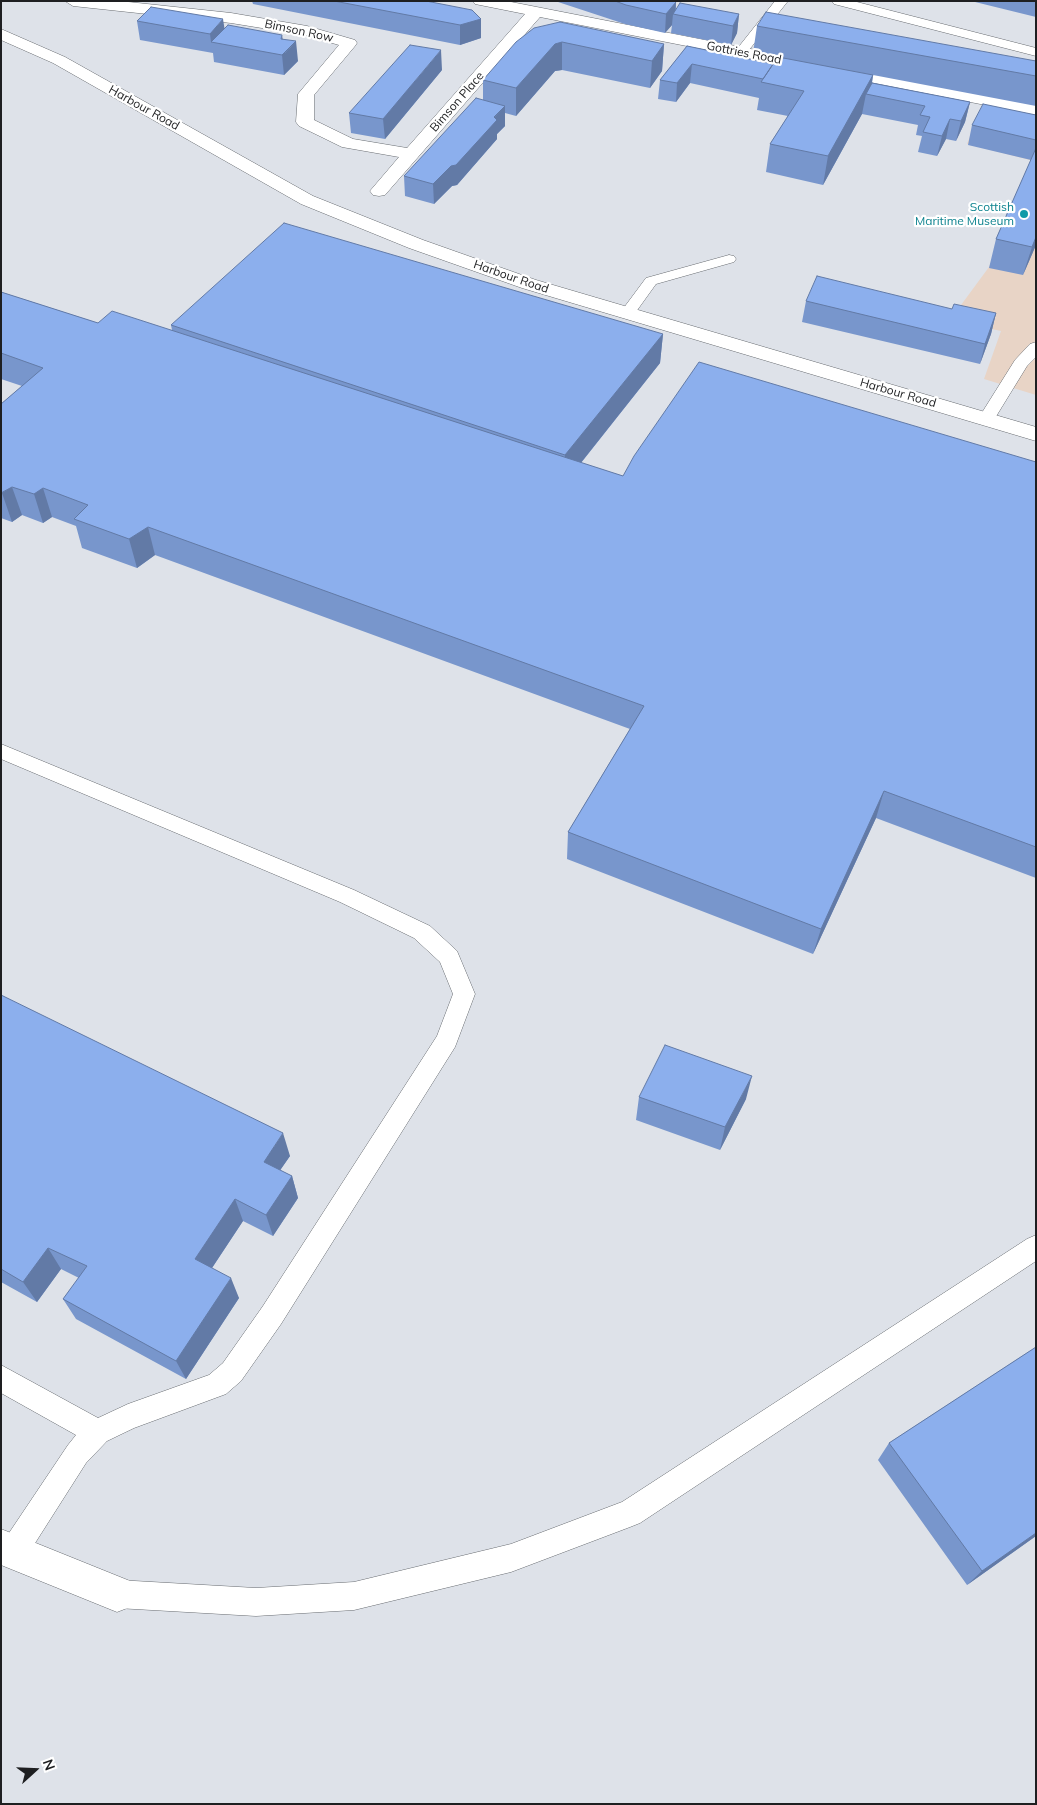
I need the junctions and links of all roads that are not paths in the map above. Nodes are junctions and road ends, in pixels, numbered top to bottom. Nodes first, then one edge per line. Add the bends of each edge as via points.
1 (73, 1) edge
2 (482, 1) edge
3 (782, 1) edge
4 (838, 1) edge
5 (536, 12) junction
6 (6, 39) edge
7 (741, 52) junction
8 (1036, 52) edge
9 (1036, 110) edge
10 (411, 154) junction
11 (379, 191) dead end
12 (729, 258) dead end
13 (628, 313) junction
14 (1036, 347) edge
15 (986, 419) junction
16 (1036, 434) edge
17 (1, 751) edge
18 (1036, 1247) edge
19 (1, 1378) edge
20 (98, 1432) junction
21 (7, 1550) edge
22 (117, 1594) joint

1 - 10 street, Bimson Row via 232,18 307,31 349,43 306,94 305,122 348,143
2 - 5 street, Gottries Road
3 - 7 lane
4 - 8 lane
5 - 7 street, Gottries Road
5 - 10 street, Bimson Place
6 - 13 street, Harbour Road via 59,60 307,200 529,284
7 - 9 street, Gottries Road
10 - 11 street, Bimson Place
12 - 13 lane via 651,281
13 - 15 street, Harbour Road
14 - 15 lane via 1021,363
15 - 16 street, Harbour Road
17 - 20 lane via 347,896 422,932 450,957 464,994 446,1040 272,1315 232,1372 217,1385 128,1417
18 - 22 lane via 630,1513 511,1558 354,1596 256,1602
19 - 20 lane
20 - 21 lane via 77,1454
21 - 22 street

